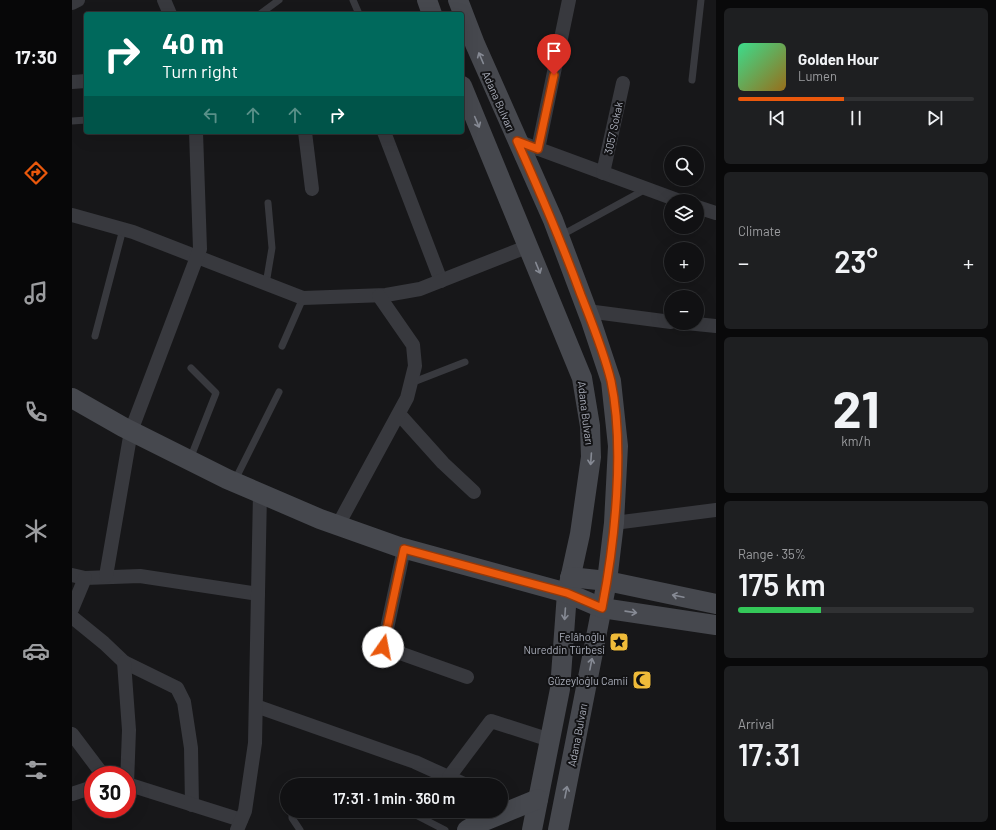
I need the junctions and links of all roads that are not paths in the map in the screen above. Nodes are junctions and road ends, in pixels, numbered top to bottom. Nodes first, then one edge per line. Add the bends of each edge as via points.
1 (78, 0) edge
2 (164, 0) edge
3 (279, 0) edge
4 (353, 0) edge
5 (427, 0) edge
6 (458, 0) edge
7 (569, 0) edge
8 (701, 0) edge
9 (72, 3) edge
10 (169, 12) edge
11 (263, 12) edge
12 (358, 12) edge
13 (431, 12) edge
14 (463, 12) edge
15 (464, 14) edge
16 (692, 80) dead end
17 (84, 81) edge
18 (72, 82) edge
19 (623, 83) dead end
20 (464, 91) edge
21 (84, 120) edge
22 (72, 122) edge
23 (196, 134) edge
24 (305, 134) edge
25 (385, 134) edge
26 (517, 141) junction
27 (538, 149) junction
28 (603, 173) junction
29 (312, 189) dead end
30 (646, 189) junction
31 (664, 195) edge
32 (268, 203) dead end
33 (704, 209) edge
34 (716, 213) edge
35 (72, 215) edge
36 (123, 229) junction
37 (559, 236) junction
38 (529, 246) junction
39 (197, 256) junction
40 (441, 281) junction
41 (266, 284) junction
42 (380, 296) junction
43 (304, 298) junction
44 (587, 311) junction
45 (664, 321) edge
46 (704, 325) edge
47 (716, 326) edge
48 (95, 336) dead end
49 (282, 346) dead end
50 (465, 362) dead end
51 (191, 368) dead end
52 (411, 383) junction
53 (279, 392) dead end
54 (72, 398) edge
55 (399, 414) junction
56 (131, 432) junction
57 (190, 461) junction
58 (234, 482) junction
59 (474, 492) dead end
60 (260, 493) junction
61 (716, 510) edge
62 (614, 523) junction
63 (338, 525) junction
64 (404, 549) junction
65 (79, 576) edge
66 (106, 576) junction
67 (608, 581) junction
68 (568, 585) junction
69 (258, 594) junction
70 (716, 604) edge
71 (602, 608) junction
72 (72, 609) edge
73 (72, 617) edge
74 (716, 624) edge
75 (124, 662) junction
76 (467, 676) dead end
77 (256, 706) junction
78 (72, 734) edge
79 (550, 740) junction
80 (96, 766) edge
81 (128, 766) edge
82 (449, 777) joint
83 (136, 787) edge
84 (84, 790) edge
85 (72, 794) edge
86 (538, 800) junction
87 (192, 805) junction
88 (508, 810) edge
89 (292, 818) edge
90 (422, 818) edge
91 (493, 818) edge
92 (239, 825) edge
93 (478, 828) edge
94 (300, 830) edge
95 (445, 830) edge
96 (532, 830) edge
97 (558, 830) edge

1 - 9 street
2 - 10 street
3 - 11 lane
4 - 12 lane
5 - 13 main road
14 -> 6 main road, Adana Bulvarı
7 - 27 street
8 - 16 lane
26 -> 15 main road, Adana Bulvarı
17 - 18 street
19 - 28 street, 3057 Sokak
20 -> 38 main road, Adana Bulvarı
21 - 22 lane
23 - 39 street via 200,249
24 - 29 street
25 - 40 street
26 - 27 street
26 - 37 main road, Adana Bulvarı
27 - 28 street
28 - 30 street
30 - 31 street
30 - 37 lane
32 - 41 lane via 272,248
33 - 34 street
35 - 36 street
36 - 39 street
36 - 48 lane
37 - 44 main road, Adana Bulvarı
38 - 40 street
38 -> 68 main road, Adana Bulvarı via 582,378 590,426 591,457 580,534
39 - 41 street
39 - 56 street
40 - 42 street via 420,289
41 - 43 street
42 - 43 street
42 - 52 street via 413,345 415,366
43 - 49 lane
44 - 45 street
44 - 62 main road, Adana Bulvarı via 611,381 618,446
46 - 47 street
50 - 52 lane
51 - 57 lane via 216,393
52 - 55 street
53 - 58 lane
54 - 56 main road
55 - 59 street via 443,463
55 - 63 street
56 - 57 main road
56 - 66 street
57 - 58 main road
58 - 60 main road
60 - 63 main road
60 - 69 street
61 - 62 street
62 - 67 main road, Adana Bulvarı
63 - 64 main road
64 - 68 main road
64 - 76 street via 383,647
65 - 66 street
65 - 72 street
66 - 69 street via 140,576
67 - 68 main road
70 -> 67 main road
67 - 71 main road, Adana Bulvarı
68 - 71 main road
68 -> 79 main road, Adana Bulvarı via 560,689
69 - 77 street
71 -> 74 main road
97 -> 71 main road, Adana Bulvarı
73 - 75 street
75 - 81 street via 129,730
75 - 87 street via 176,688 184,702 191,748
77 - 82 street via 415,762
77 - 92 street via 254,743 244,811
78 - 80 street
79 - 82 street via 491,721
79 - 86 main road, Adana Bulvarı
83 - 87 street
84 - 85 street
86 - 88 main road
86 - 96 main road, Adana Bulvarı
87 - 92 street
89 - 94 lane
90 - 95 lane
91 - 93 main road

